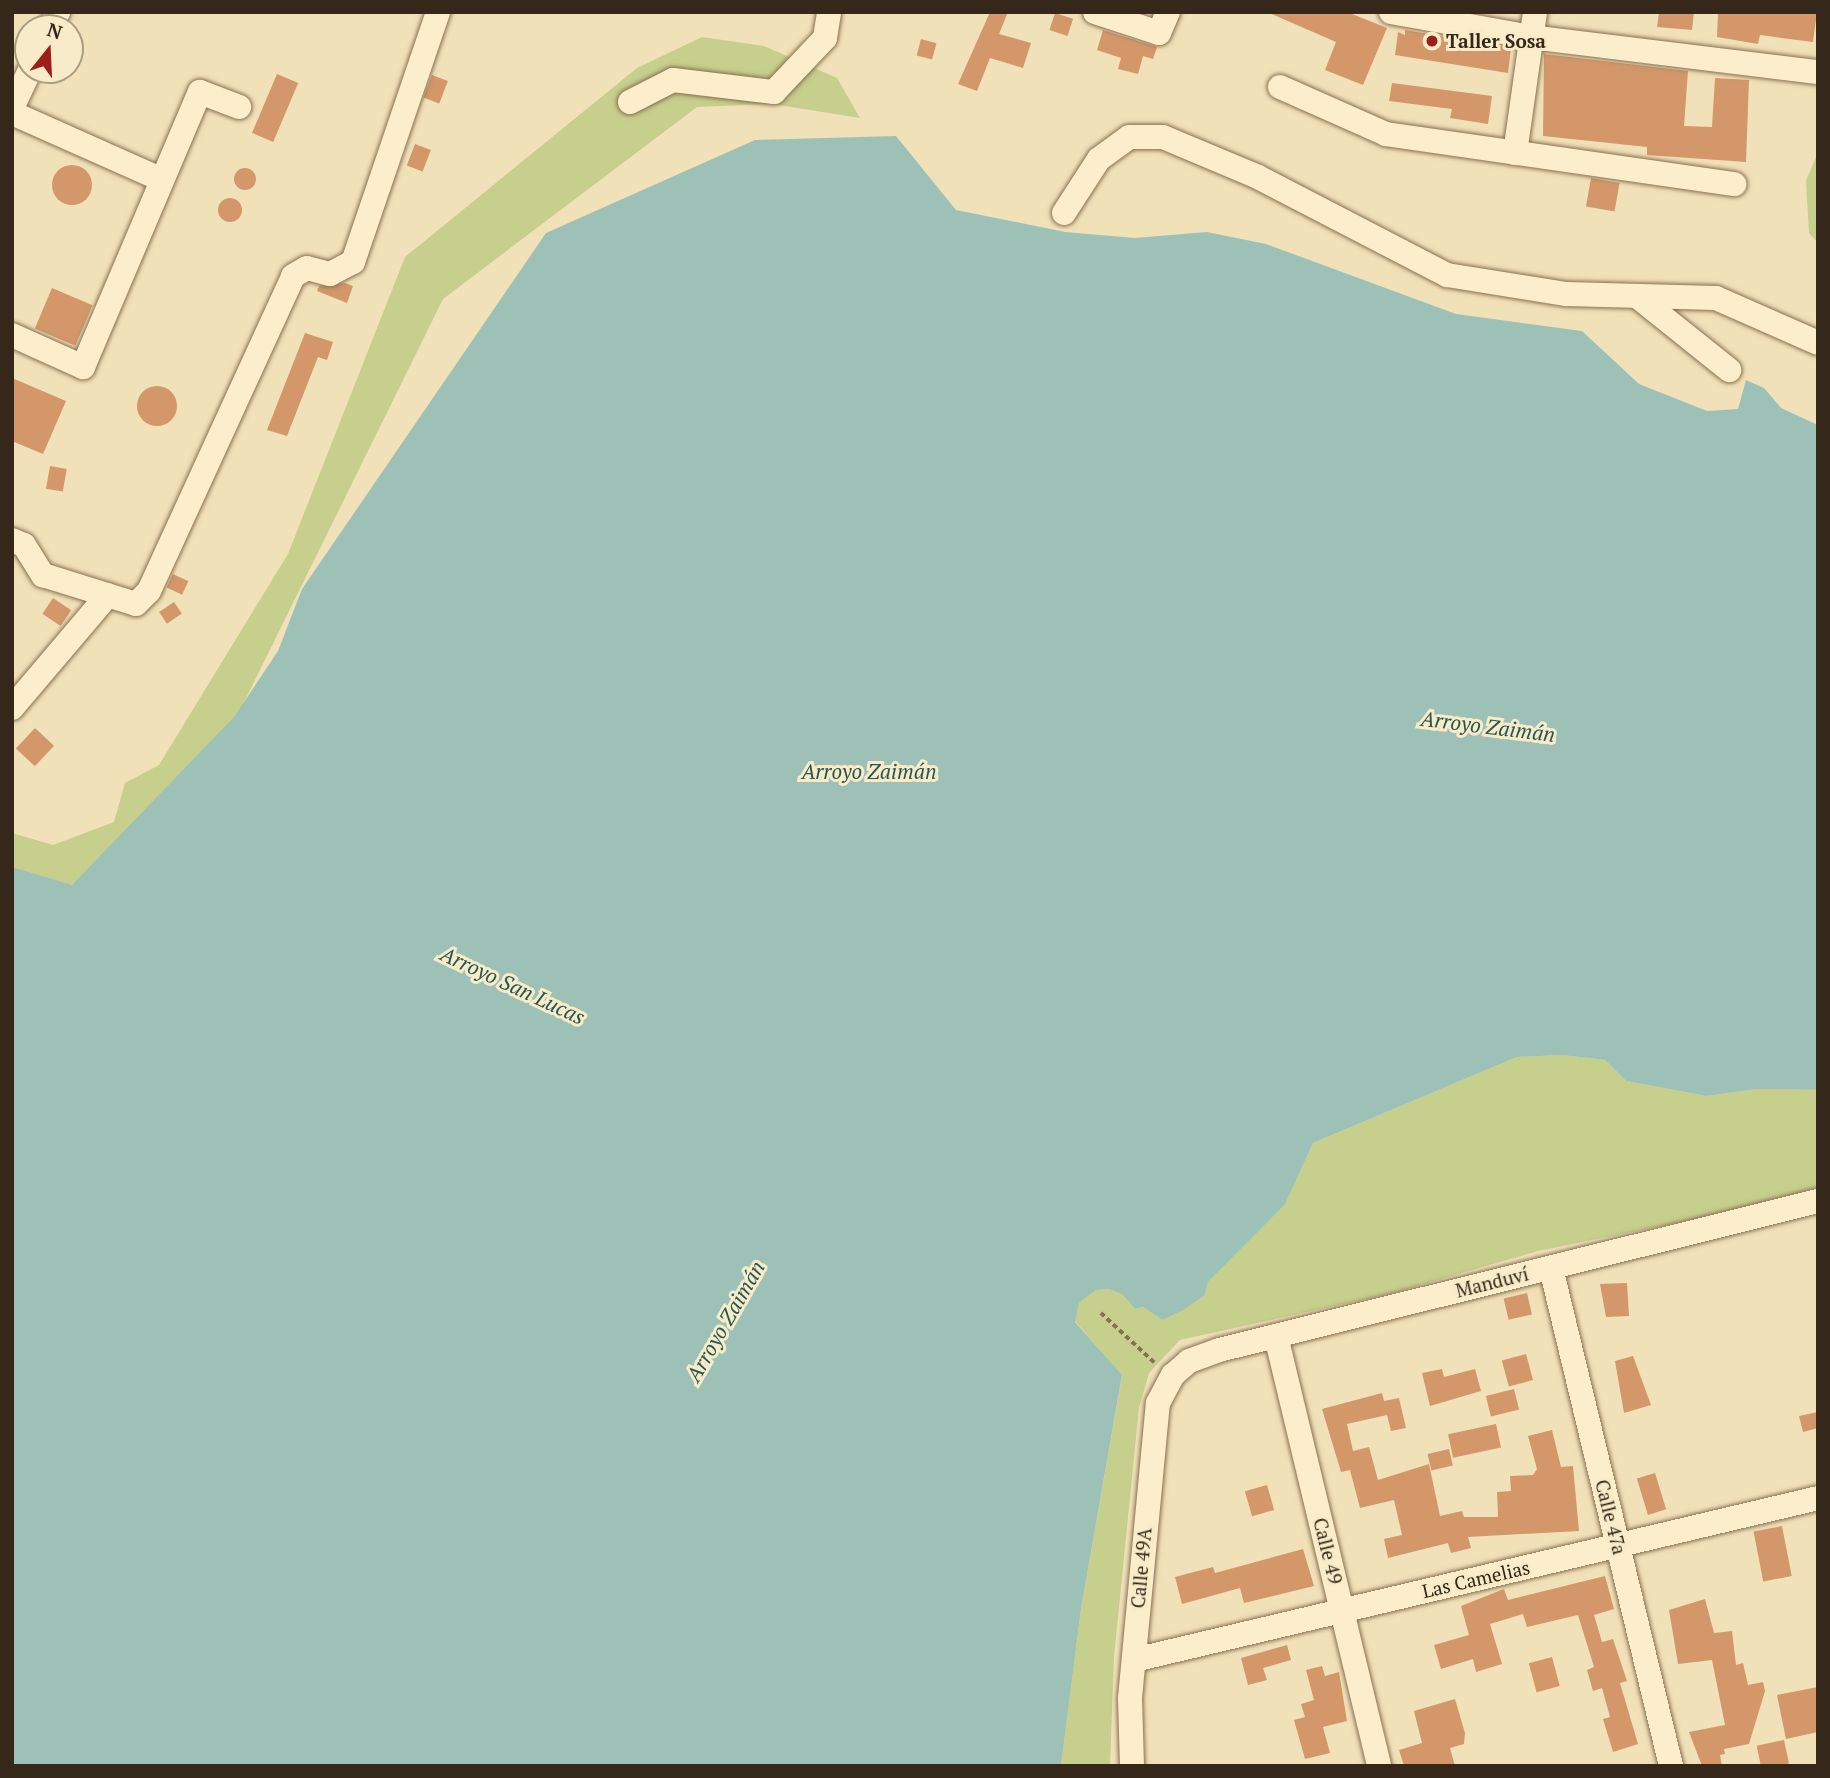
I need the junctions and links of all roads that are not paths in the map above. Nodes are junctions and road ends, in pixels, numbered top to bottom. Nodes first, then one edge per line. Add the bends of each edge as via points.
1 (438, 12) edge
2 (829, 12) edge
3 (1095, 12) edge
4 (1168, 12) edge
5 (1391, 12) edge
6 (1535, 12) edge
7 (1531, 37) junction
8 (1818, 72) edge
9 (24, 84) edge
10 (1280, 86) dead end
11 (630, 102) dead end
12 (239, 107) dead end
13 (12, 110) edge
14 (1515, 153) junction
15 (160, 179) junction
16 (1734, 184) dead end
17 (1064, 213) dead end
18 (1638, 297) junction
19 (12, 335) edge
20 (1818, 343) edge
21 (1729, 370) dead end
22 (12, 540) edge
23 (108, 596) junction
24 (12, 708) edge
25 (1818, 1201) edge
26 (1552, 1268) junction
27 (1276, 1336) junction
28 (1166, 1371) joint
29 (1818, 1499) edge
30 (1618, 1546) junction
31 (1342, 1611) junction
32 (1134, 1660) junction
33 (1132, 1766) edge
34 (1380, 1766) edge
35 (1671, 1766) edge

1 - 23 street via 353,262 330,274 307,268 293,275 149,591 136,604
2 - 11 street via 825,38 774,92 673,80
3 - 4 street via 1160,33
5 - 7 street
6 - 7 street
7 - 8 street
7 - 14 street
9 - 13 street
10 - 14 street via 1386,134
12 - 15 street via 200,92
13 - 15 street
14 - 16 street
15 - 19 street via 83,367
17 - 18 street via 1109,152 1129,136 1163,137 1258,177 1447,275 1566,294
18 - 20 street via 1716,299
18 - 21 street
22 - 23 street via 24,545 43,575
23 - 24 street
25 - 26 street, Manduví
26 - 27 street, Manduví
26 - 30 street, Calle 47a
27 - 28 street, Manduví via 1219,1349
27 - 31 street, Calle 49
28 - 32 street, Calle 49A via 1157,1403
29 - 30 street, Las Camelias
30 - 31 street, Las Camelias
30 - 35 street, Calle 47a
31 - 32 street, Las Camelias
31 - 34 street, Calle 49
32 - 33 street, Calle 49A

